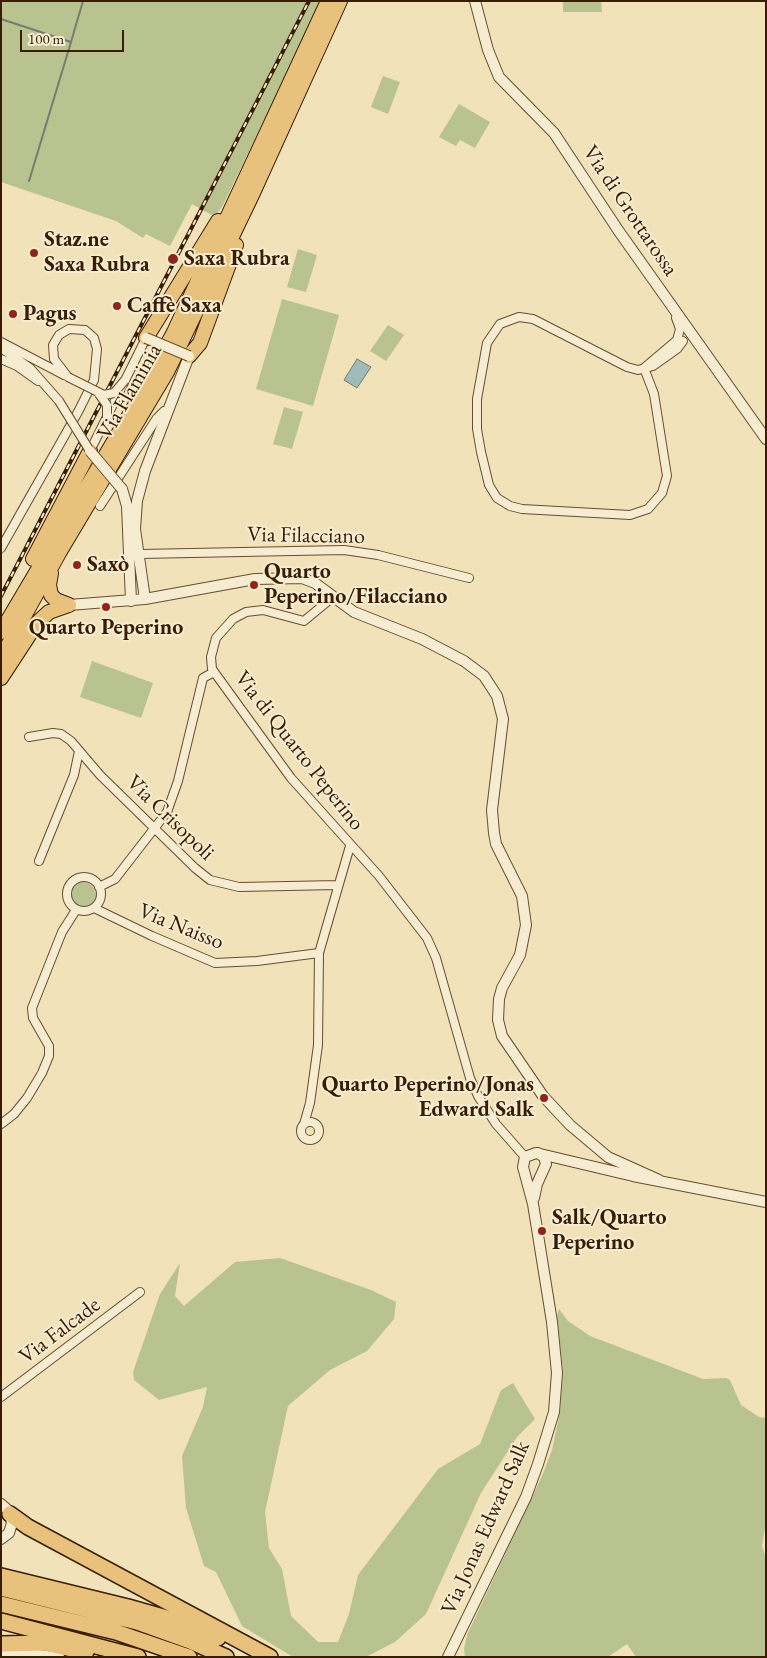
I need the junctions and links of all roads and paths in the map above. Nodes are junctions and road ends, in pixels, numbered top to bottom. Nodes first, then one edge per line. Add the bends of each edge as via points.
1 (328, 1) edge
2 (340, 1) edge
3 (475, 1) edge
4 (245, 181) junction
5 (252, 195) junction
6 (661, 291) junction
7 (146, 338) junction
8 (688, 338) junction
9 (1, 342) edge
10 (674, 344) junction
11 (1, 348) edge
12 (189, 356) junction
13 (1, 359) edge
14 (644, 368) junction
15 (68, 377) junction
16 (125, 380) junction
17 (52, 394) junction
18 (100, 394) junction
19 (167, 411) junction
20 (107, 418) junction
21 (766, 439) edge
22 (90, 451) junction
23 (100, 506) dead end
24 (1, 548) edge
25 (140, 554) junction
26 (54, 561) junction
27 (469, 578) dead end
28 (333, 596) junction
29 (145, 599) junction
30 (131, 600) junction
31 (69, 605) junction
32 (3, 630) edge
33 (1, 658) edge
34 (214, 672) junction
35 (1, 678) edge
36 (29, 737) dead end
37 (79, 751) junction
38 (155, 829) junction
39 (350, 846) junction
40 (39, 861) dead end
41 (337, 885) junction
42 (99, 887) junction
43 (94, 908) junction
44 (76, 910) junction
45 (319, 953) junction
46 (307, 1122) dead end
47 (1, 1124) edge
48 (587, 1140) junction
49 (601, 1151) junction
50 (538, 1153) junction
51 (525, 1157) junction
52 (566, 1160) junction
53 (592, 1166) junction
54 (604, 1169) junction
55 (544, 1170) junction
56 (525, 1172) junction
57 (659, 1180) junction
58 (766, 1202) edge
59 (533, 1204) junction
60 (140, 1292) dead end
61 (1, 1397) edge
62 (6, 1509) edge
63 (1, 1539) edge
64 (1, 1571) edge
65 (1, 1576) edge
66 (1, 1588) edge
67 (84, 1595) junction
68 (1, 1604) edge
69 (1, 1623) edge
70 (1, 1644) edge
71 (1, 1655) edge
72 (60, 1657) edge
73 (103, 1657) edge
74 (138, 1657) edge
75 (189, 1657) edge
76 (226, 1657) edge
77 (260, 1657) edge
78 (270, 1657) edge
79 (448, 1657) edge

1 - 4 highway, Via Flaminia
2 - 5 highway, Via Flaminia
3 - 6 street, Via di Grottarossa via 499,77 554,133
4 - 7 highway
4 - 32 highway, Via Flaminia via 182,316 148,380
5 - 12 highway via 203,335
5 - 26 highway, Via Flaminia via 167,372
6 - 8 street, Via di Grottarossa
6 - 10 street via 680,326 679,337
7 - 12 street, bridge
7 - 16 street
8 - 10 street
8 - 14 street via 653,366
8 - 21 street, Via di Grottarossa
9 - 15 street
10 - 14 street
11 - 17 street via 30,368
12 - 19 street
13 - 17 street via 25,372
14 - 14 street via 654,394 667,476 662,493 648,509 630,515 522,509 497,498 489,485 481,452 477,399 487,343 500,324 519,316 533,319 627,367
15 - 18 street, bridge
15 - 24 street via 54,359 53,345 59,335 69,329 84,330 94,338 97,349 94,380
16 - 18 street, bridge via 113,394
16 - 20 street, bridge
17 - 22 street, bridge
18 - 20 street, bridge via 107,405
19 - 23 street via 157,418
19 - 25 street via 137,501 135,529
20 - 22 street
22 - 30 street, bridge via 122,489 127,506
22 - 32 highway via 24,577
25 - 27 street, Via Filacciano via 344,550 378,555
25 - 29 street
26 - 31 highway via 50,593 56,600
26 - 33 highway, Via Flaminia
28 - 29 street via 310,580 292,577 255,578
28 - 34 street, Via di Quarto Peperino via 304,621 260,610 233,618 214,645 211,661
28 - 48 street via 354,612 422,639 464,661 484,676 497,696 502,710 502,731 492,810 494,833 496,844 522,896 526,925 520,955 502,988 498,1020 502,1036 524,1070 558,1113
29 - 30 street
30 - 31 street
31 - 35 highway via 48,612 37,622
34 - 38 street via 203,678 178,782 167,812
34 - 39 street, Via di Quarto Peperino via 291,778
36 - 37 street, Via Crisopoli via 60,734
37 - 38 street, Via Crisopoli
37 - 40 street via 74,775
38 - 41 street, Via Crisopoli via 201,874 221,884 239,887
38 - 42 street via 115,879
39 - 41 street
39 - 51 street, Via di Quarto Peperino via 379,876 427,938 436,958 474,1087 496,1124
41 - 45 street
42 - 43 street via 100,898
42 - 44 street via 88,878 70,884 67,898
43 - 44 street
43 - 45 street, Via Naisso via 215,963
44 - 47 street via 62,932 32,1011 48,1044 48,1056 27,1098
45 - 46 street via 318,1045
48 - 49 street
48 - 53 street
49 - 54 street
49 - 57 street via 617,1162
50 - 51 street
50 - 52 street
50 - 55 street via 545,1159
51 - 56 street via 522,1165
52 - 53 street
52 - 55 street via 552,1163
53 - 54 street
54 - 57 street
55 - 56 street via 534,1176
55 - 59 street, Via Jonas Edward Salk via 535,1189
56 - 59 street, Via Jonas Edward Salk
57 - 58 street
59 - 79 street, Via Jonas Edward Salk via 552,1322 557,1373 554,1412 526,1496
60 - 61 street, Via Falcade
62 - 63 street via 10,1530
62 - 78 highway via 28,1527
64 - 67 highway
65 - 67 highway
66 - 76 highway via 149,1626
67 - 77 highway via 163,1617
68 - 75 highway via 116,1632
69 - 74 highway via 33,1628
70 - 73 highway via 44,1643
71 - 72 street via 27,1652

